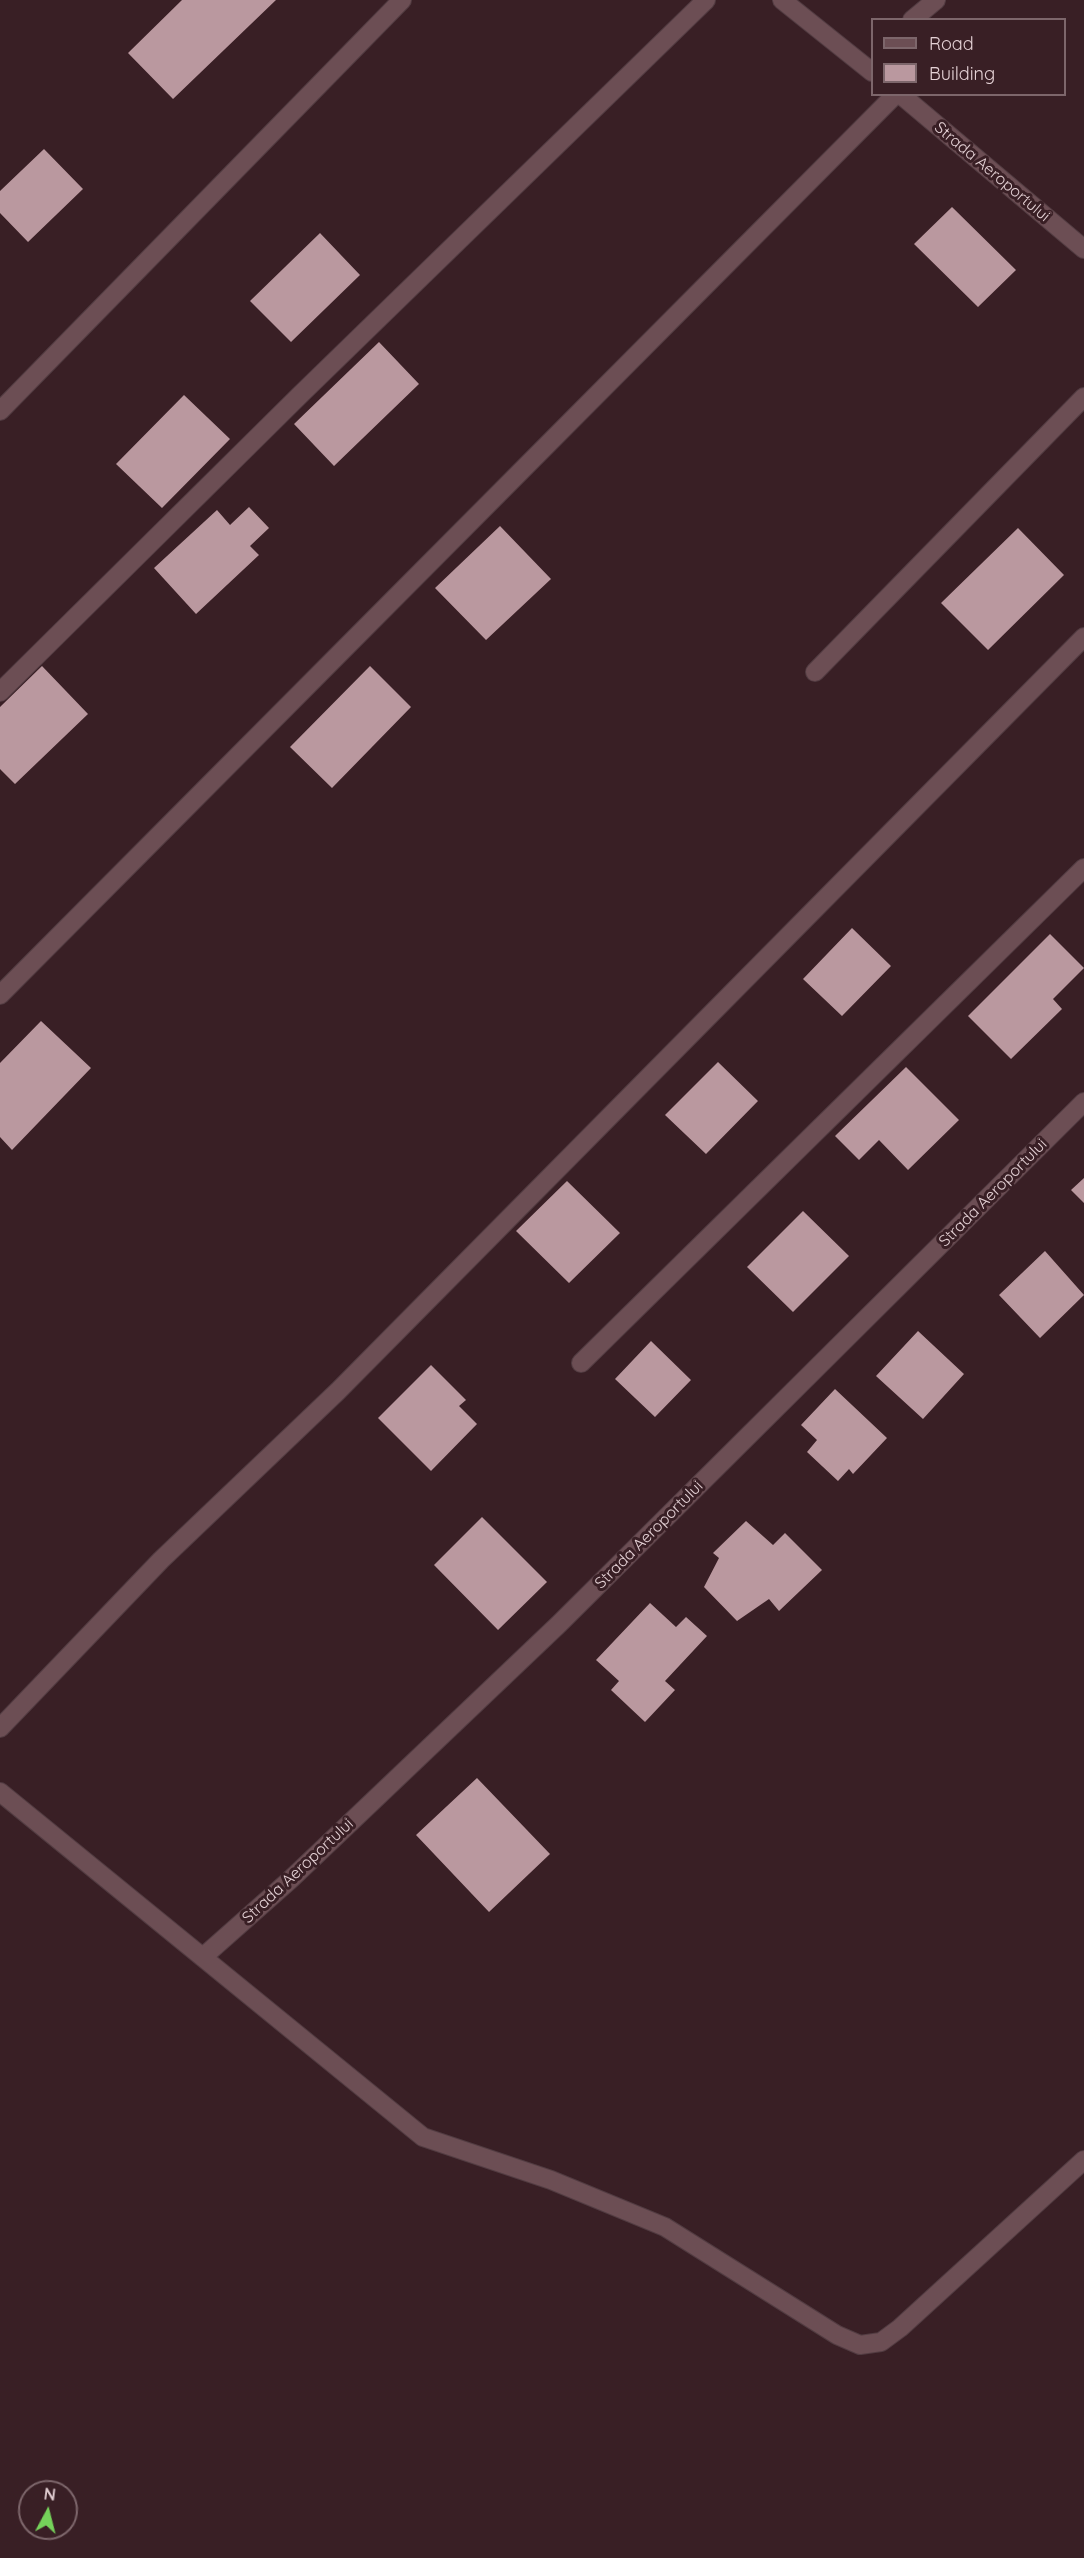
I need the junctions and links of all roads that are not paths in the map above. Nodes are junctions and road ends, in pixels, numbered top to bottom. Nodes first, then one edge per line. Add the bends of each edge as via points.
1 (402, 0) edge
2 (706, 0) edge
3 (782, 0) edge
4 (936, 0) edge
5 (914, 18) edge
6 (868, 62) edge
7 (896, 96) edge
8 (900, 96) edge
9 (1084, 249) edge
10 (1084, 397) edge
11 (0, 411) edge
12 (1084, 637) edge
13 (815, 672) dead end
14 (0, 692) edge
15 (1084, 868) edge
16 (0, 995) edge
17 (1084, 1102) edge
18 (580, 1363) dead end
19 (0, 1728) edge
20 (0, 1792) edge
21 (203, 1957) junction
22 (1084, 2160) edge

1 - 11 street
2 - 14 street
3 - 6 street
4 - 5 street
7 - 16 street
8 - 9 street, Strada Aeroportului
10 - 13 street
12 - 19 street via 338,1391 161,1560
15 - 18 street
17 - 21 street, Strada Aeroportului via 559,1624 291,1880
20 - 21 street
21 - 22 street via 423,2137 551,2180 665,2226 837,2335 860,2345 881,2342 900,2328

